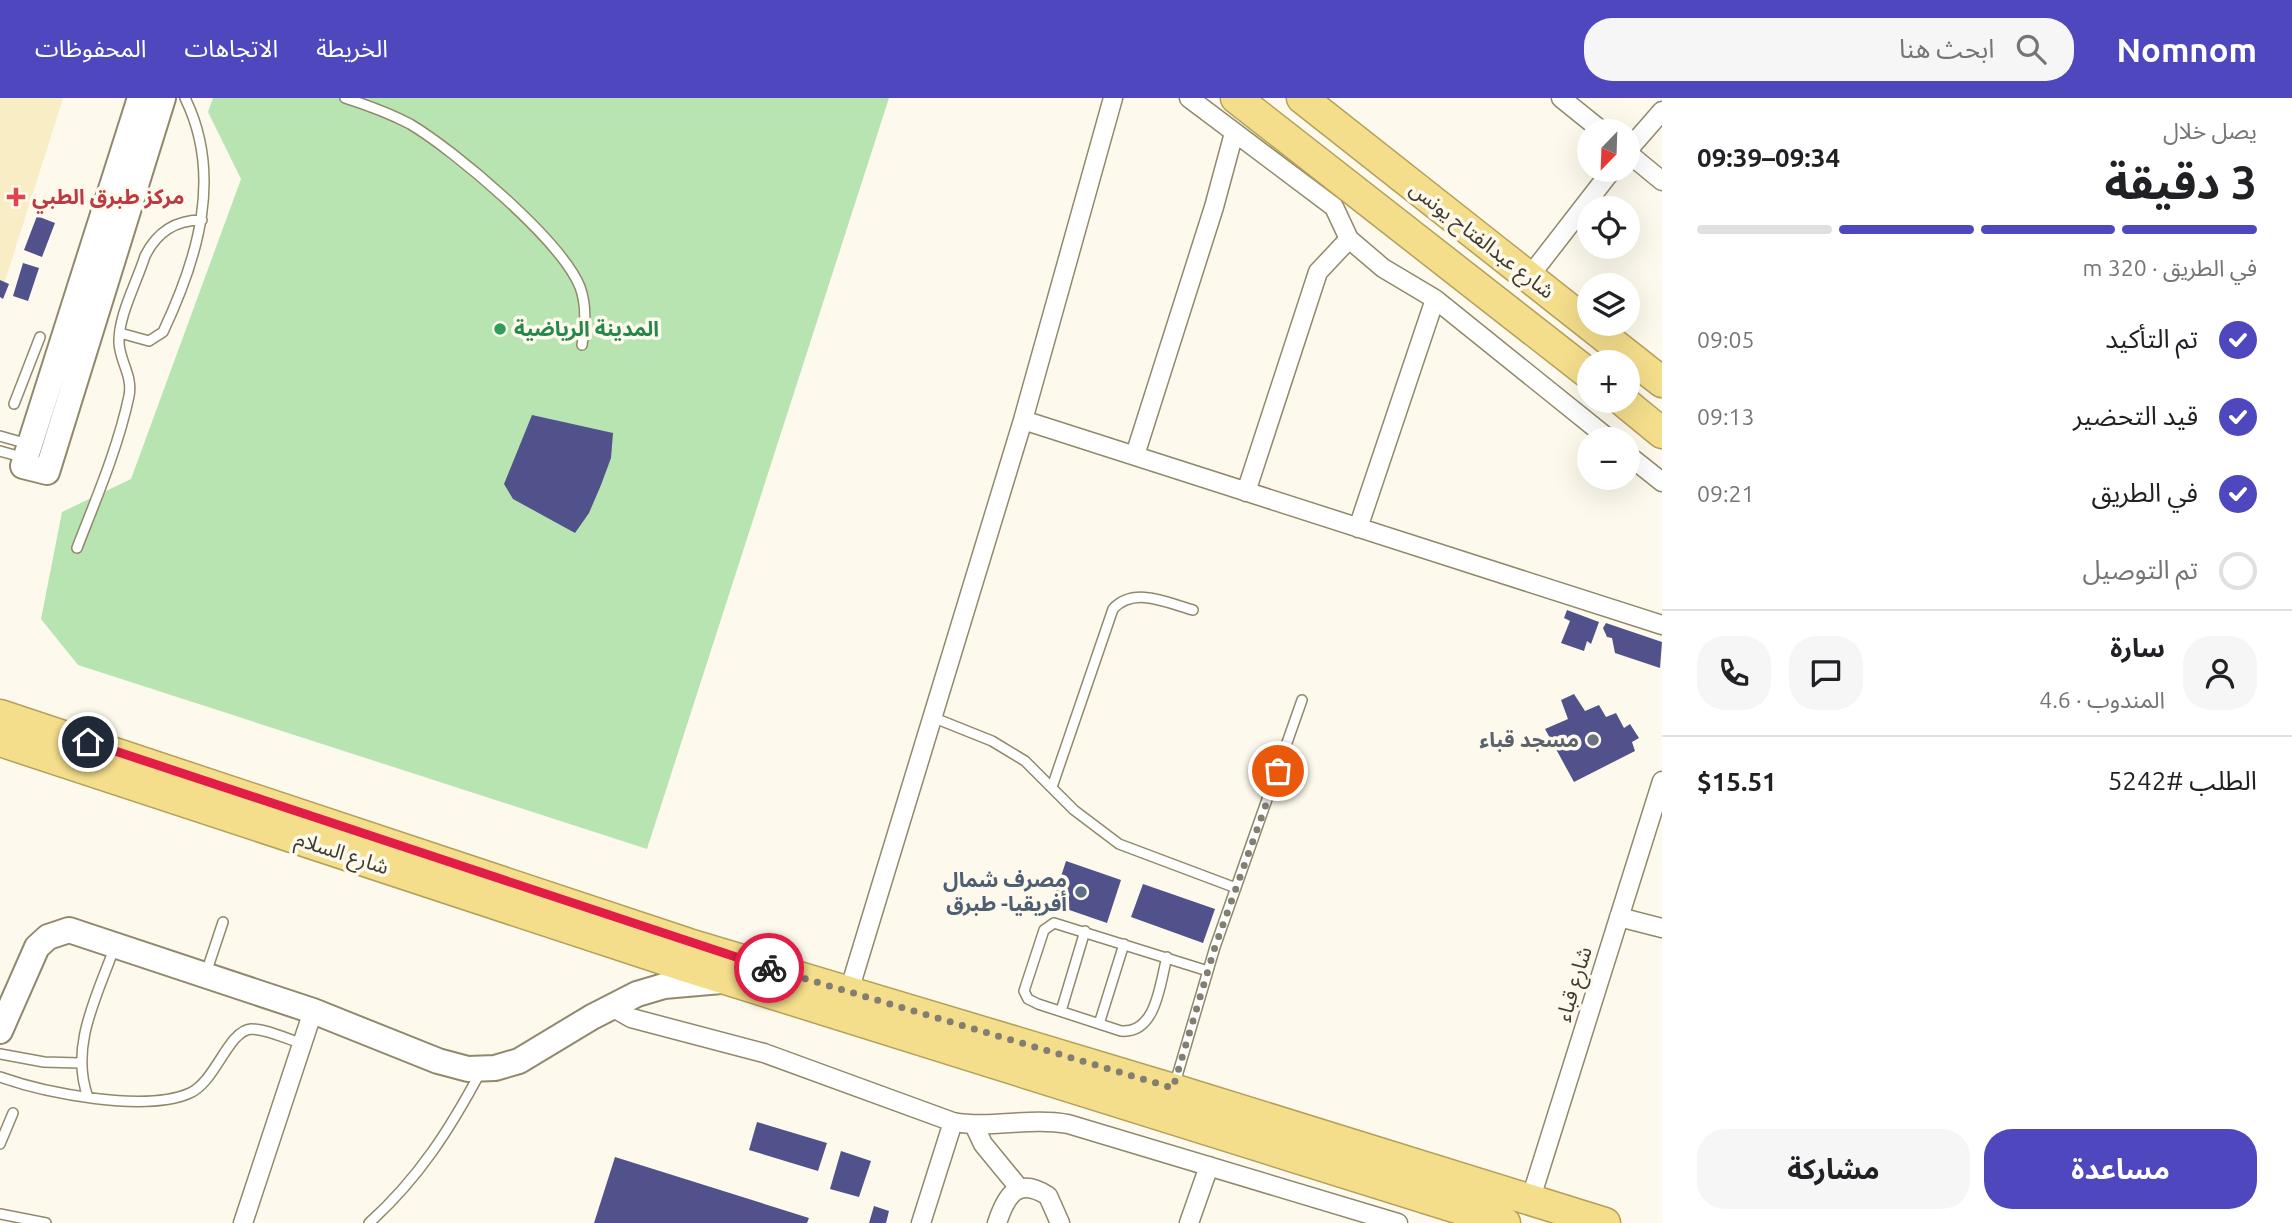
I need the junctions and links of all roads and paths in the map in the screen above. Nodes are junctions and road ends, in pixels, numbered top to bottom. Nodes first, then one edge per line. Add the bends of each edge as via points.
1 (140, 98) edge
2 (163, 98) edge
3 (185, 98) edge
4 (345, 98) edge
5 (1113, 98) edge
6 (1189, 98) edge
7 (1236, 98) edge
8 (1561, 98) edge
9 (1313, 101) edge
10 (1662, 111) edge
11 (1587, 119) edge
12 (1234, 134) junction
13 (1640, 138) edge
14 (1640, 162) edge
15 (1662, 181) edge
16 (1603, 182) edge
17 (202, 220) junction
18 (1349, 239) junction
19 (1529, 277) junction
20 (1435, 299) junction
21 (120, 333) junction
22 (40, 337) dead end
23 (582, 345) dead end
24 (1577, 365) edge
25 (27, 370) junction
26 (51, 378) junction
27 (1662, 382) edge
28 (14, 404) dead end
29 (1638, 413) edge
30 (1023, 420) junction
31 (1594, 427) edge
32 (1662, 433) edge
33 (0, 436) edge
34 (0, 451) edge
35 (1135, 455) junction
36 (31, 460) junction
37 (1640, 464) edge
38 (1662, 482) edge
39 (1246, 492) junction
40 (1358, 528) junction
41 (77, 548) dead end
42 (1193, 610) dead end
43 (1661, 620) edge
44 (1303, 700) dead end
45 (0, 715) edge
46 (933, 717) junction
47 (0, 741) edge
48 (1662, 781) edge
49 (1052, 787) junction
50 (1236, 888) junction
51 (1619, 917) junction
52 (223, 922) dead end
53 (1662, 928) edge
54 (1085, 931) junction
55 (116, 944) junction
56 (1124, 944) junction
57 (687, 955) junction
58 (1167, 957) junction
59 (1208, 971) junction
60 (205, 974) junction
61 (732, 981) junction
62 (849, 991) junction
63 (610, 1006) junction
64 (313, 1011) junction
65 (1061, 1011) junction
66 (1099, 1024) junction
67 (0, 1031) edge
68 (303, 1044) junction
69 (0, 1054) edge
70 (79, 1063) junction
71 (481, 1069) junction
72 (0, 1077) edge
73 (1173, 1088) junction
74 (88, 1097) junction
75 (13, 1113) dead end
76 (953, 1122) junction
77 (975, 1125) junction
78 (0, 1144) edge
79 (1209, 1166) junction
80 (1020, 1189) junction
81 (1531, 1201) junction
82 (0, 1214) edge
83 (46, 1223) edge
84 (243, 1223) edge
85 (369, 1223) edge
86 (922, 1223) edge
87 (997, 1223) edge
88 (1060, 1223) edge
89 (1189, 1223) edge
90 (1398, 1223) edge
91 (1505, 1223) edge
92 (1605, 1223) edge

1 - 26 main road
2 - 36 main road
3 - 17 lane via 204,155
4 - 23 lane via 425,134 537,231 571,269 580,287
5 - 30 street
6 - 12 street
7 - 24 highway, شارع عبدالفتاح يونس
8 - 11 street
9 - 19 highway, شارع عبدالفتاح يونس
10 - 13 street
12 - 18 street via 1334,207
12 - 35 street
14 - 15 street
16 - 19 street
17 - 21 lane via 178,223 151,245
17 - 21 lane via 163,332 149,341
18 - 20 street via 1383,268
18 - 39 street via 1318,272
19 - 27 highway, شارع عبدالفتاح يونس
20 - 31 street
20 - 40 street
21 - 41 lane via 129,396
22 - 25 lane
25 - 26 lane
25 - 28 lane
26 - 36 main road
29 - 32 highway
30 - 35 street
30 - 46 street
33 - 36 lane
34 - 36 lane
35 - 39 street
37 - 38 street
39 - 40 street
40 - 43 street
42 - 49 lane via 1141,597 1122,600 1113,609
44 - 50 lane
45 - 57 highway, شارع السلام
46 - 49 lane via 1010,751
46 - 62 street
47 - 57 highway, شارع السلام
48 - 51 street, شارع قباء
49 - 50 lane via 1088,823 1119,844
50 - 59 lane
51 - 53 street
51 - 81 street, شارع قباء
52 - 60 lane
54 - 56 lane
54 - 65 lane
54 - 65 lane via 1058,923 1046,927 1025,982 1028,999
55 - 60 main road
55 - 67 main road via 76,931 48,937 37,947
55 - 70 lane via 83,1037
56 - 58 lane
56 - 66 lane
57 - 61 highway
57 - 62 highway
58 - 59 lane
58 - 66 lane via 1144,1024 1128,1032
59 - 73 lane
60 - 64 main road
61 - 63 main road via 664,986
61 - 91 highway
62 - 73 highway
63 - 71 main road via 531,1056
63 - 76 street via 631,1018 752,1049
64 - 68 street
64 - 71 main road via 438,1061
65 - 66 lane
68 - 74 lane via 255,1029 244,1031 210,1078 187,1094 144,1099
68 - 84 street
69 - 70 lane
70 - 74 lane
71 - 85 lane via 429,1160
72 - 74 lane
73 - 81 highway
75 - 78 lane
76 - 77 street
76 - 86 street
77 - 79 street via 1068,1124
77 - 80 street via 984,1144
79 - 89 street
79 - 90 street
80 - 87 street via 1006,1199
80 - 88 street via 1048,1196
81 - 92 highway
82 - 83 lane

